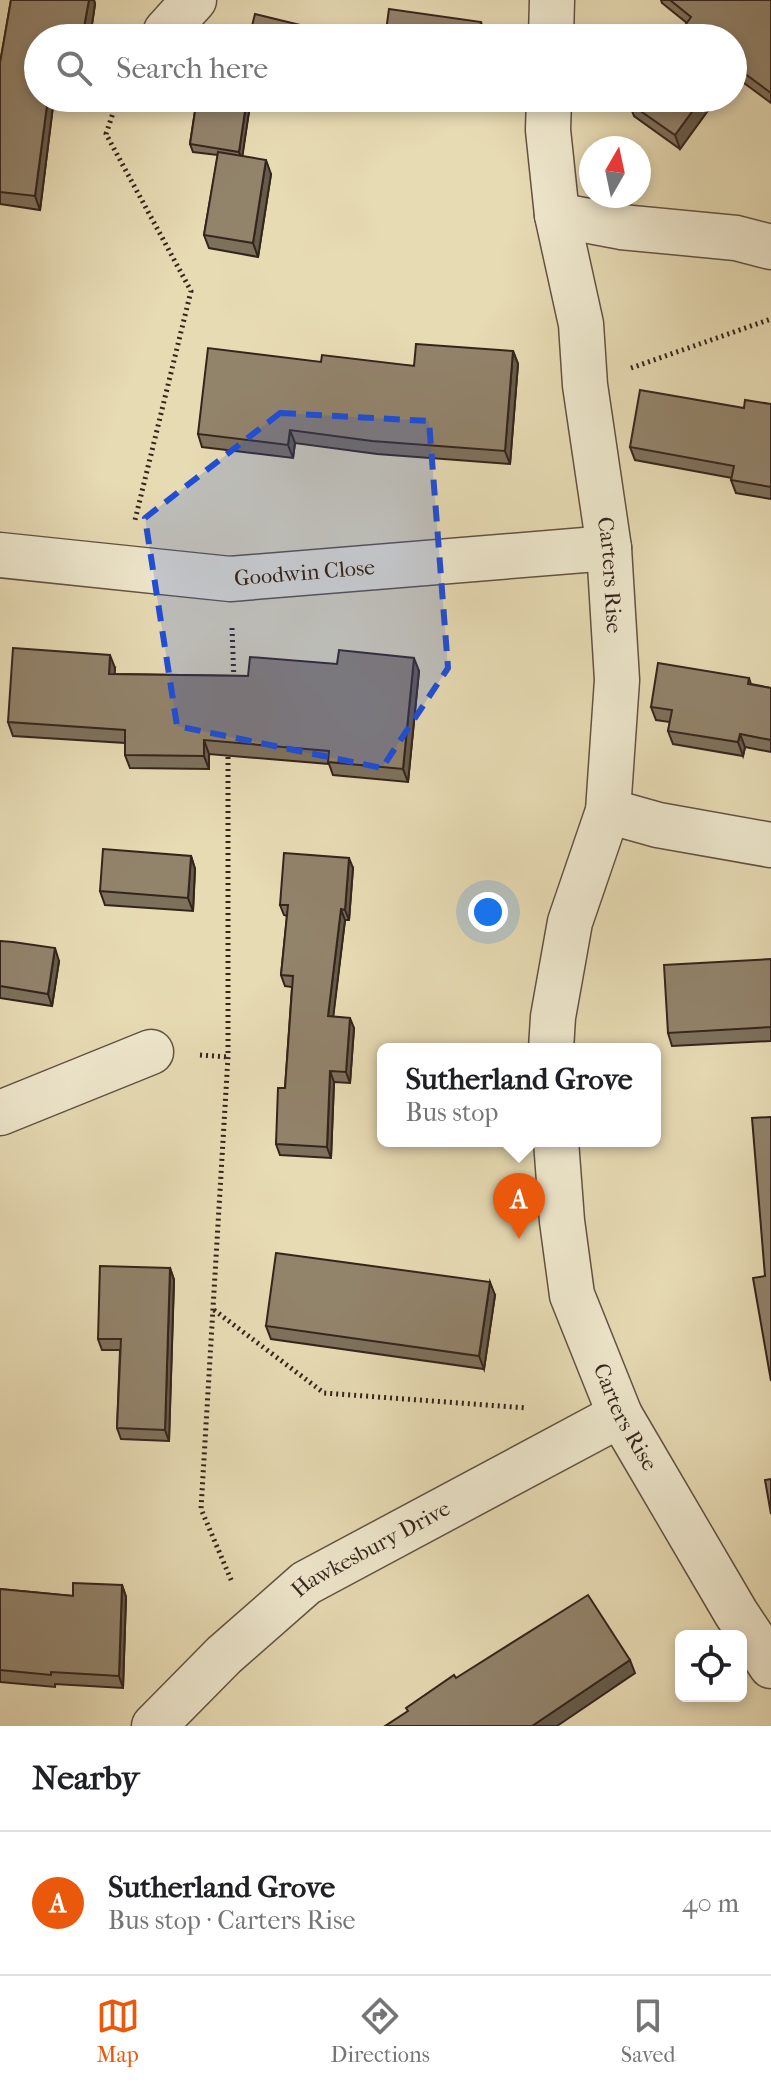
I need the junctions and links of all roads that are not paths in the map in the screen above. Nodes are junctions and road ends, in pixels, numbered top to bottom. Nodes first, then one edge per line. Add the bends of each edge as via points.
1 (552, 0) edge
2 (551, 24) edge
3 (549, 112) edge
4 (557, 215) junction
5 (771, 247) edge
6 (609, 548) junction
7 (0, 555) edge
8 (608, 811) junction
9 (771, 845) edge
10 (551, 1043) edge
11 (151, 1052) dead end
12 (0, 1113) edge
13 (556, 1147) edge
14 (620, 1415) junction
15 (771, 1666) edge
16 (154, 1726) edge

1 - 2 street
3 - 4 street, Carters Rise
4 - 5 street
4 - 6 street, Carters Rise via 581,324
6 - 7 street, Goodwin Close via 230,579
6 - 8 street, Carters Rise via 617,680
8 - 9 street
8 - 10 street, Carters Rise via 570,922
11 - 12 street
13 - 14 street, Carters Rise via 572,1295
14 - 15 street, Carters Rise
14 - 16 street, Hawkesbury Drive via 306,1583

